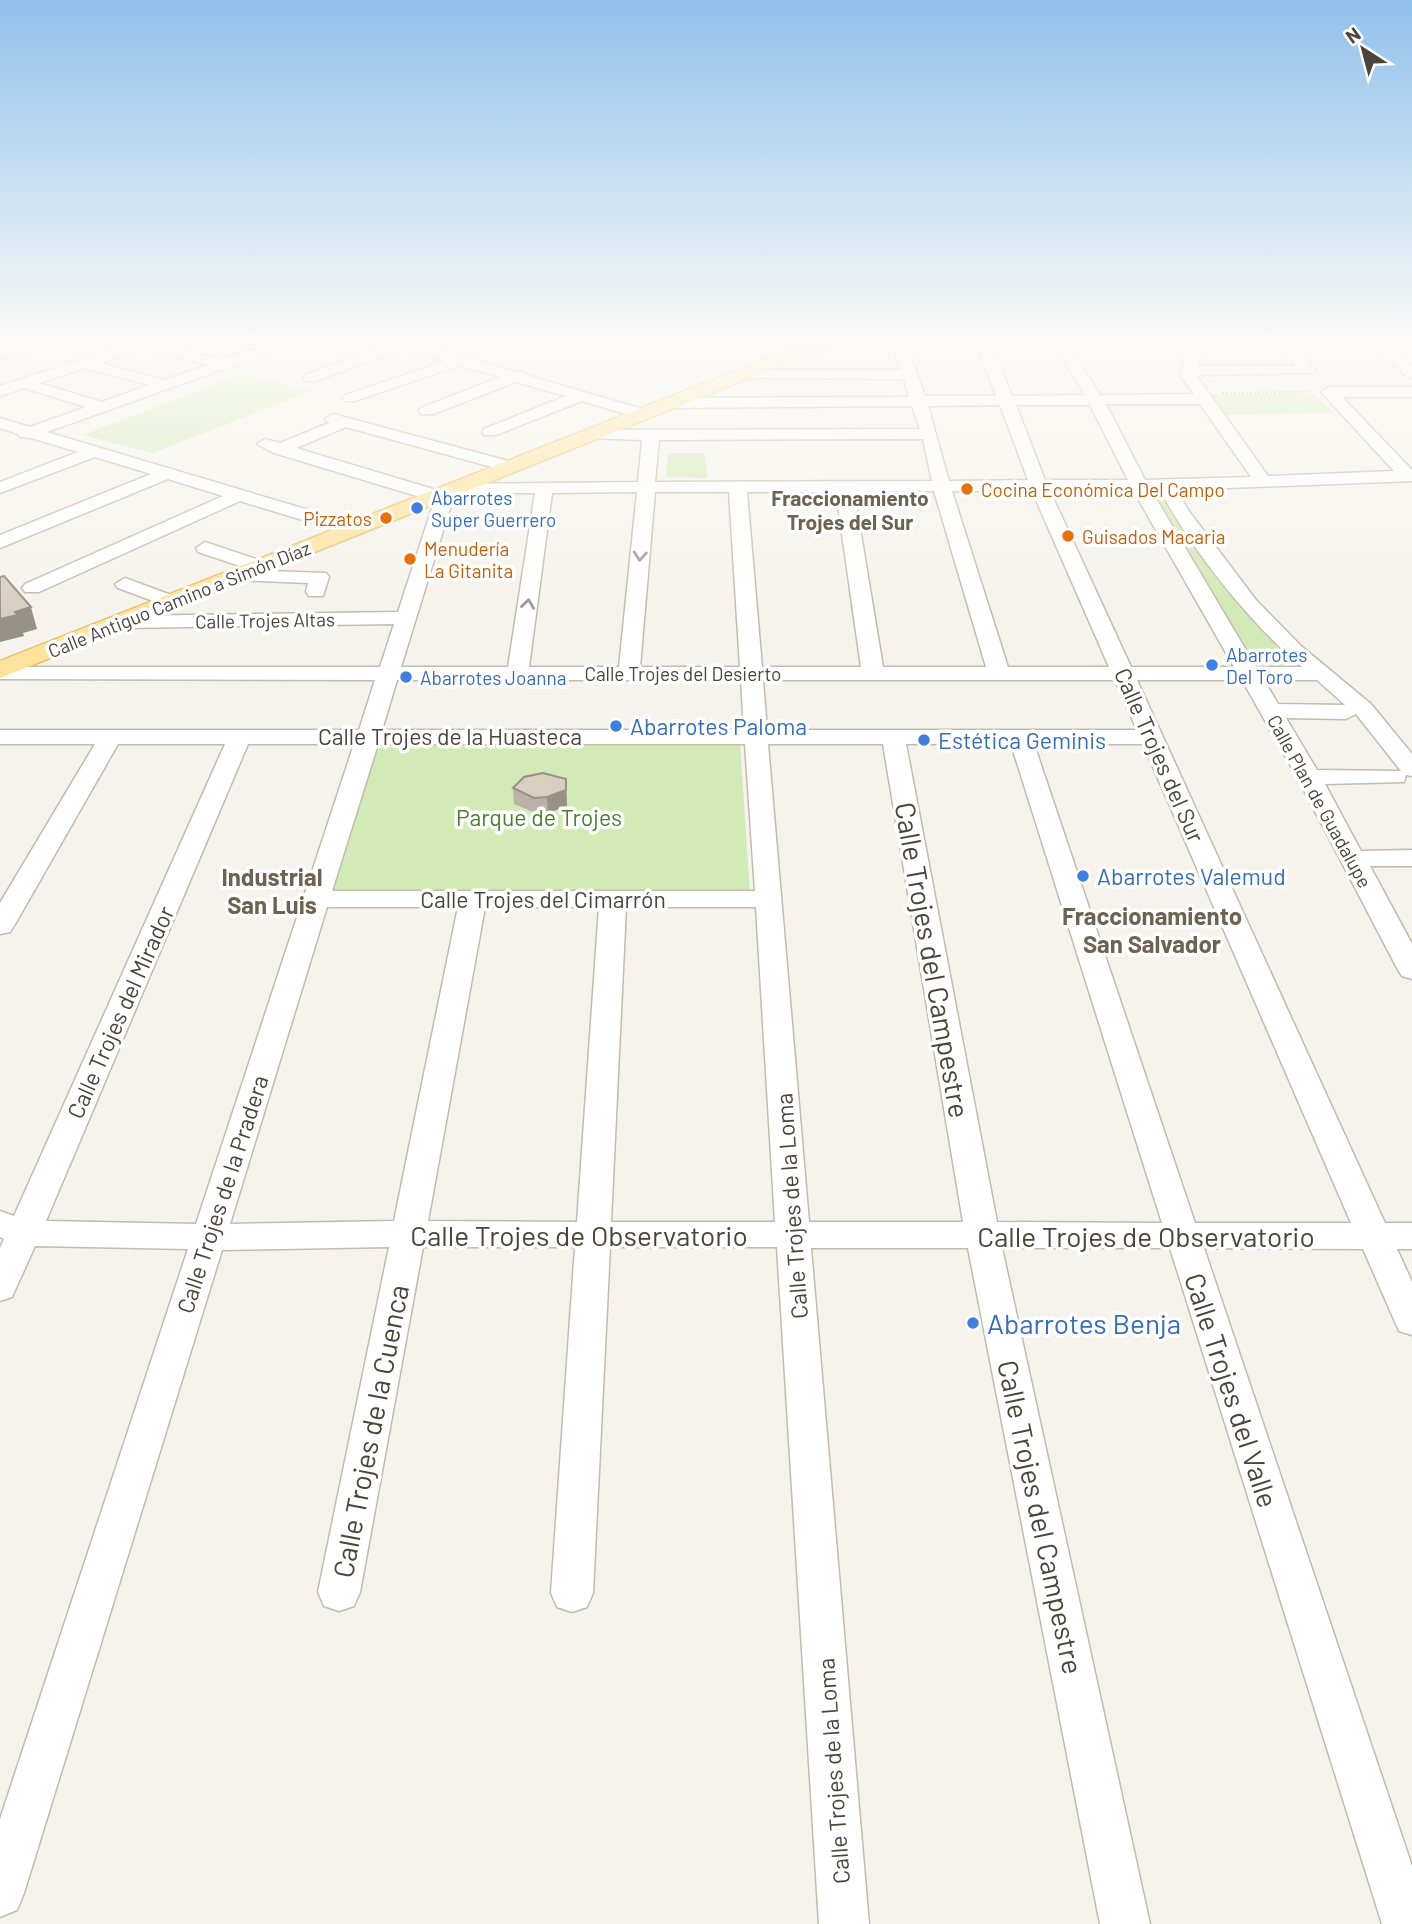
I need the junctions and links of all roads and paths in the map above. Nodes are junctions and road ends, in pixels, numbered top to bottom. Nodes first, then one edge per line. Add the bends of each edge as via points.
1 (26, 431) edge
2 (33, 431) edge
3 (312, 431) edge
4 (378, 431) edge
5 (493, 431) edge
6 (601, 431) edge
7 (928, 431) edge
8 (1019, 431) edge
9 (1111, 431) edge
10 (1226, 431) edge
11 (1366, 431) edge
12 (30, 432) junction
13 (490, 432) dead end
14 (591, 435) junction
15 (930, 435) junction
16 (651, 436) junction
17 (0, 443) edge
18 (96, 452) junction
19 (510, 467) junction
20 (168, 473) junction
21 (1410, 476) edge
22 (1263, 481) junction
23 (1139, 485) junction
24 (1166, 485) junction
25 (942, 486) junction
26 (1039, 486) junction
27 (845, 487) junction
28 (0, 488) edge
29 (544, 488) junction
30 (646, 488) junction
31 (738, 488) junction
32 (447, 492) junction
33 (239, 495) junction
34 (352, 529) junction
35 (0, 542) edge
36 (205, 548) dead end
37 (261, 567) junction
38 (239, 576) junction
39 (125, 584) dead end
40 (32, 588) dead end
41 (316, 592) dead end
42 (172, 602) junction
43 (407, 618) junction
44 (123, 622) junction
45 (0, 672) edge
46 (519, 672) junction
47 (1248, 672) junction
48 (390, 673) junction
49 (629, 673) junction
50 (873, 673) junction
51 (999, 673) junction
52 (751, 674) junction
53 (1123, 674) junction
54 (1323, 674) junction
55 (1271, 711) junction
56 (1346, 712) dead end
57 (369, 735) junction
58 (111, 736) junction
59 (240, 736) junction
60 (1020, 736) junction
61 (0, 737) edge
62 (756, 737) junction
63 (893, 737) junction
64 (1152, 737) junction
65 (1404, 773) edge
66 (1309, 776) junction
67 (1412, 858) edge
68 (1353, 859) junction
69 (317, 899) junction
70 (473, 899) junction
71 (768, 899) junction
72 (613, 900) junction
73 (0, 926) edge
74 (1412, 970) edge
75 (12, 1229) edge
76 (408, 1234) junction
77 (593, 1235) junction
78 (793, 1236) junction
79 (1182, 1236) junction
80 (1412, 1236) edge
81 (208, 1237) junction
82 (983, 1237) junction
83 (1373, 1237) junction
84 (0, 1287) edge
85 (1412, 1321) edge
86 (339, 1592) dead end
87 (572, 1593) dead end
88 (0, 1893) edge
89 (844, 1924) edge
90 (1125, 1924) edge
91 (1407, 1924) edge

1 - 12 street
2 - 12 street
3 - 32 street via 272,447
4 - 19 street
5 - 13 street
6 - 14 main road, Calle Antiguo Camino a Simón Díaz
7 - 15 street
8 - 26 street, Calle Trojes del Sur
9 - 23 street, Calle Plan de Guadalupe
10 - 22 street
11 - 21 street
12 - 17 street
12 - 18 street
14 - 16 street
14 - 19 main road, Calle Antiguo Camino a Simón Díaz
15 - 16 street
15 - 25 street
16 - 30 street
18 - 20 street
18 - 28 street
19 - 32 main road, Calle Antiguo Camino a Simón Díaz
20 - 33 street
20 - 35 street
21 - 22 street
22 - 24 street
23 - 24 street
23 - 26 street
23 - 47 street, Calle Plan de Guadalupe
24 - 54 street via 1180,512 1249,604
25 - 26 street
25 - 27 street
25 - 51 street
26 - 53 street, Calle Trojes del Sur
27 - 31 street
27 - 50 street
29 - 30 street
29 - 32 street
46 -> 29 street
30 - 31 street
30 -> 49 street
31 - 52 street, Calle Trojes de la Loma
32 - 34 main road, Calle Antiguo Camino a Simón Díaz
32 - 43 street, Calle Trojes de la Pradera
33 - 34 street
33 - 40 street
34 - 37 main road, Calle Antiguo Camino a Simón Díaz
36 - 37 street
37 - 38 main road, Calle Antiguo Camino a Simón Díaz
38 - 41 street via 319,577
38 - 42 main road, Calle Antiguo Camino a Simón Díaz
39 - 42 street
42 - 44 main road, Calle Antiguo Camino a Simón Díaz
43 - 44 street, Calle Trojes Altas
43 - 48 street, Calle Trojes de la Pradera
44 - 45 main road, Calle Antiguo Camino a Simón Díaz
45 - 48 street, Calle Trojes del Desierto
46 - 48 street, Calle Trojes del Desierto
46 - 49 street, Calle Trojes del Desierto
47 - 53 street, Calle Trojes del Desierto
47 - 54 street, Calle Trojes del Desierto
47 - 55 street, Calle Plan de Guadalupe
48 - 57 street, Calle Trojes de la Pradera
49 - 52 street, Calle Trojes del Desierto
50 - 51 street, Calle Trojes del Desierto
50 - 52 street, Calle Trojes del Desierto
51 - 53 street, Calle Trojes del Desierto
52 - 62 street, Calle Trojes de la Loma
53 - 64 street, Calle Trojes del Sur
54 - 65 street via 1363,709
55 - 56 street
55 - 66 street, Calle Plan de Guadalupe
57 - 59 street, Calle Trojes de la Huasteca
57 - 62 street, Calle Trojes de la Huasteca
57 - 69 street, Calle Trojes de la Pradera
58 - 59 street, Calle Trojes de la Huasteca
58 - 61 street, Calle Trojes de la Huasteca
58 - 73 street
59 - 75 street, Calle Trojes del Mirador
60 - 63 street, Calle Trojes de la Huasteca
60 - 64 street, Calle Trojes de la Huasteca
60 - 79 street, Calle Trojes del Valle
62 - 63 street, Calle Trojes de la Huasteca
62 - 71 street, Calle Trojes de la Loma
63 - 82 street, Calle Trojes del Campestre
64 - 83 street, Calle Trojes del Sur
65 - 66 street
66 - 68 street, Calle Plan de Guadalupe
67 - 68 street
68 - 74 street, Calle Plan de Guadalupe
69 - 70 street, Calle Trojes del Cimarrón
69 - 81 street, Calle Trojes de la Pradera
70 - 72 street, Calle Trojes del Cimarrón
70 - 76 street, Calle Trojes de la Cuenca
71 - 72 street, Calle Trojes del Cimarrón
71 - 78 street, Calle Trojes de la Loma
72 - 77 street
75 - 81 street, Calle Trojes de Observatorio
75 - 84 street, Calle Trojes del Mirador
76 - 77 street, Calle Trojes de Observatorio
76 - 81 street, Calle Trojes de Observatorio
76 - 86 street, Calle Trojes de la Cuenca
77 - 78 street, Calle Trojes de Observatorio
77 - 87 street
78 - 82 street, Calle Trojes de Observatorio
78 - 89 street, Calle Trojes de la Loma
79 - 82 street, Calle Trojes de Observatorio
79 - 83 street, Calle Trojes de Observatorio
79 - 91 street, Calle Trojes del Valle
80 - 83 street, Calle Trojes de Observatorio
81 - 88 street, Calle Trojes de la Pradera
82 - 90 street, Calle Trojes del Campestre
83 - 85 street, Calle Trojes del Sur

